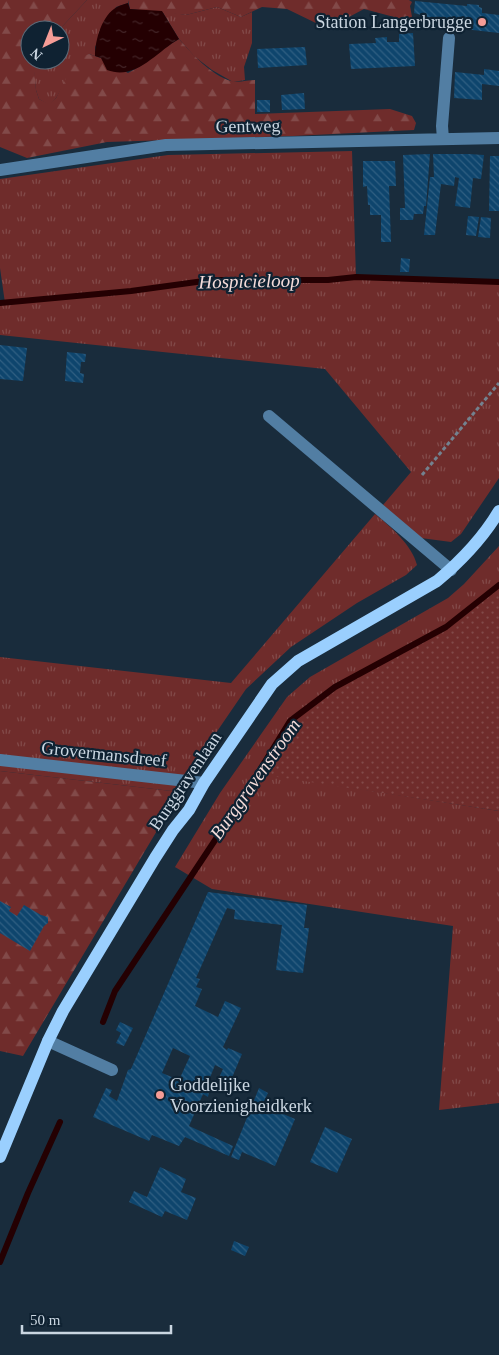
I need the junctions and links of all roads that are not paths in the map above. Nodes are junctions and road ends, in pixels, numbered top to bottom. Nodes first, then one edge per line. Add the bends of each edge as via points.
1 (449, 38) dead end
2 (499, 138) edge
3 (443, 139) junction
4 (0, 170) edge
5 (269, 416) dead end
6 (499, 511) edge
7 (451, 570) junction
8 (0, 760) edge
9 (204, 782) junction
10 (48, 1041) junction
11 (112, 1070) dead end
12 (0, 1157) edge

1 - 3 street
2 - 3 street, Gentweg
3 - 4 street, Gentweg via 166,145
5 - 7 street
6 - 7 main road, Burggravenlaan
7 - 9 main road, Burggravenlaan via 298,661 272,684
8 - 9 street, Grovermansdreef
9 - 10 main road, Burggravenlaan via 189,810 155,858
10 - 11 street
10 - 12 main road, Burggravenlaan

